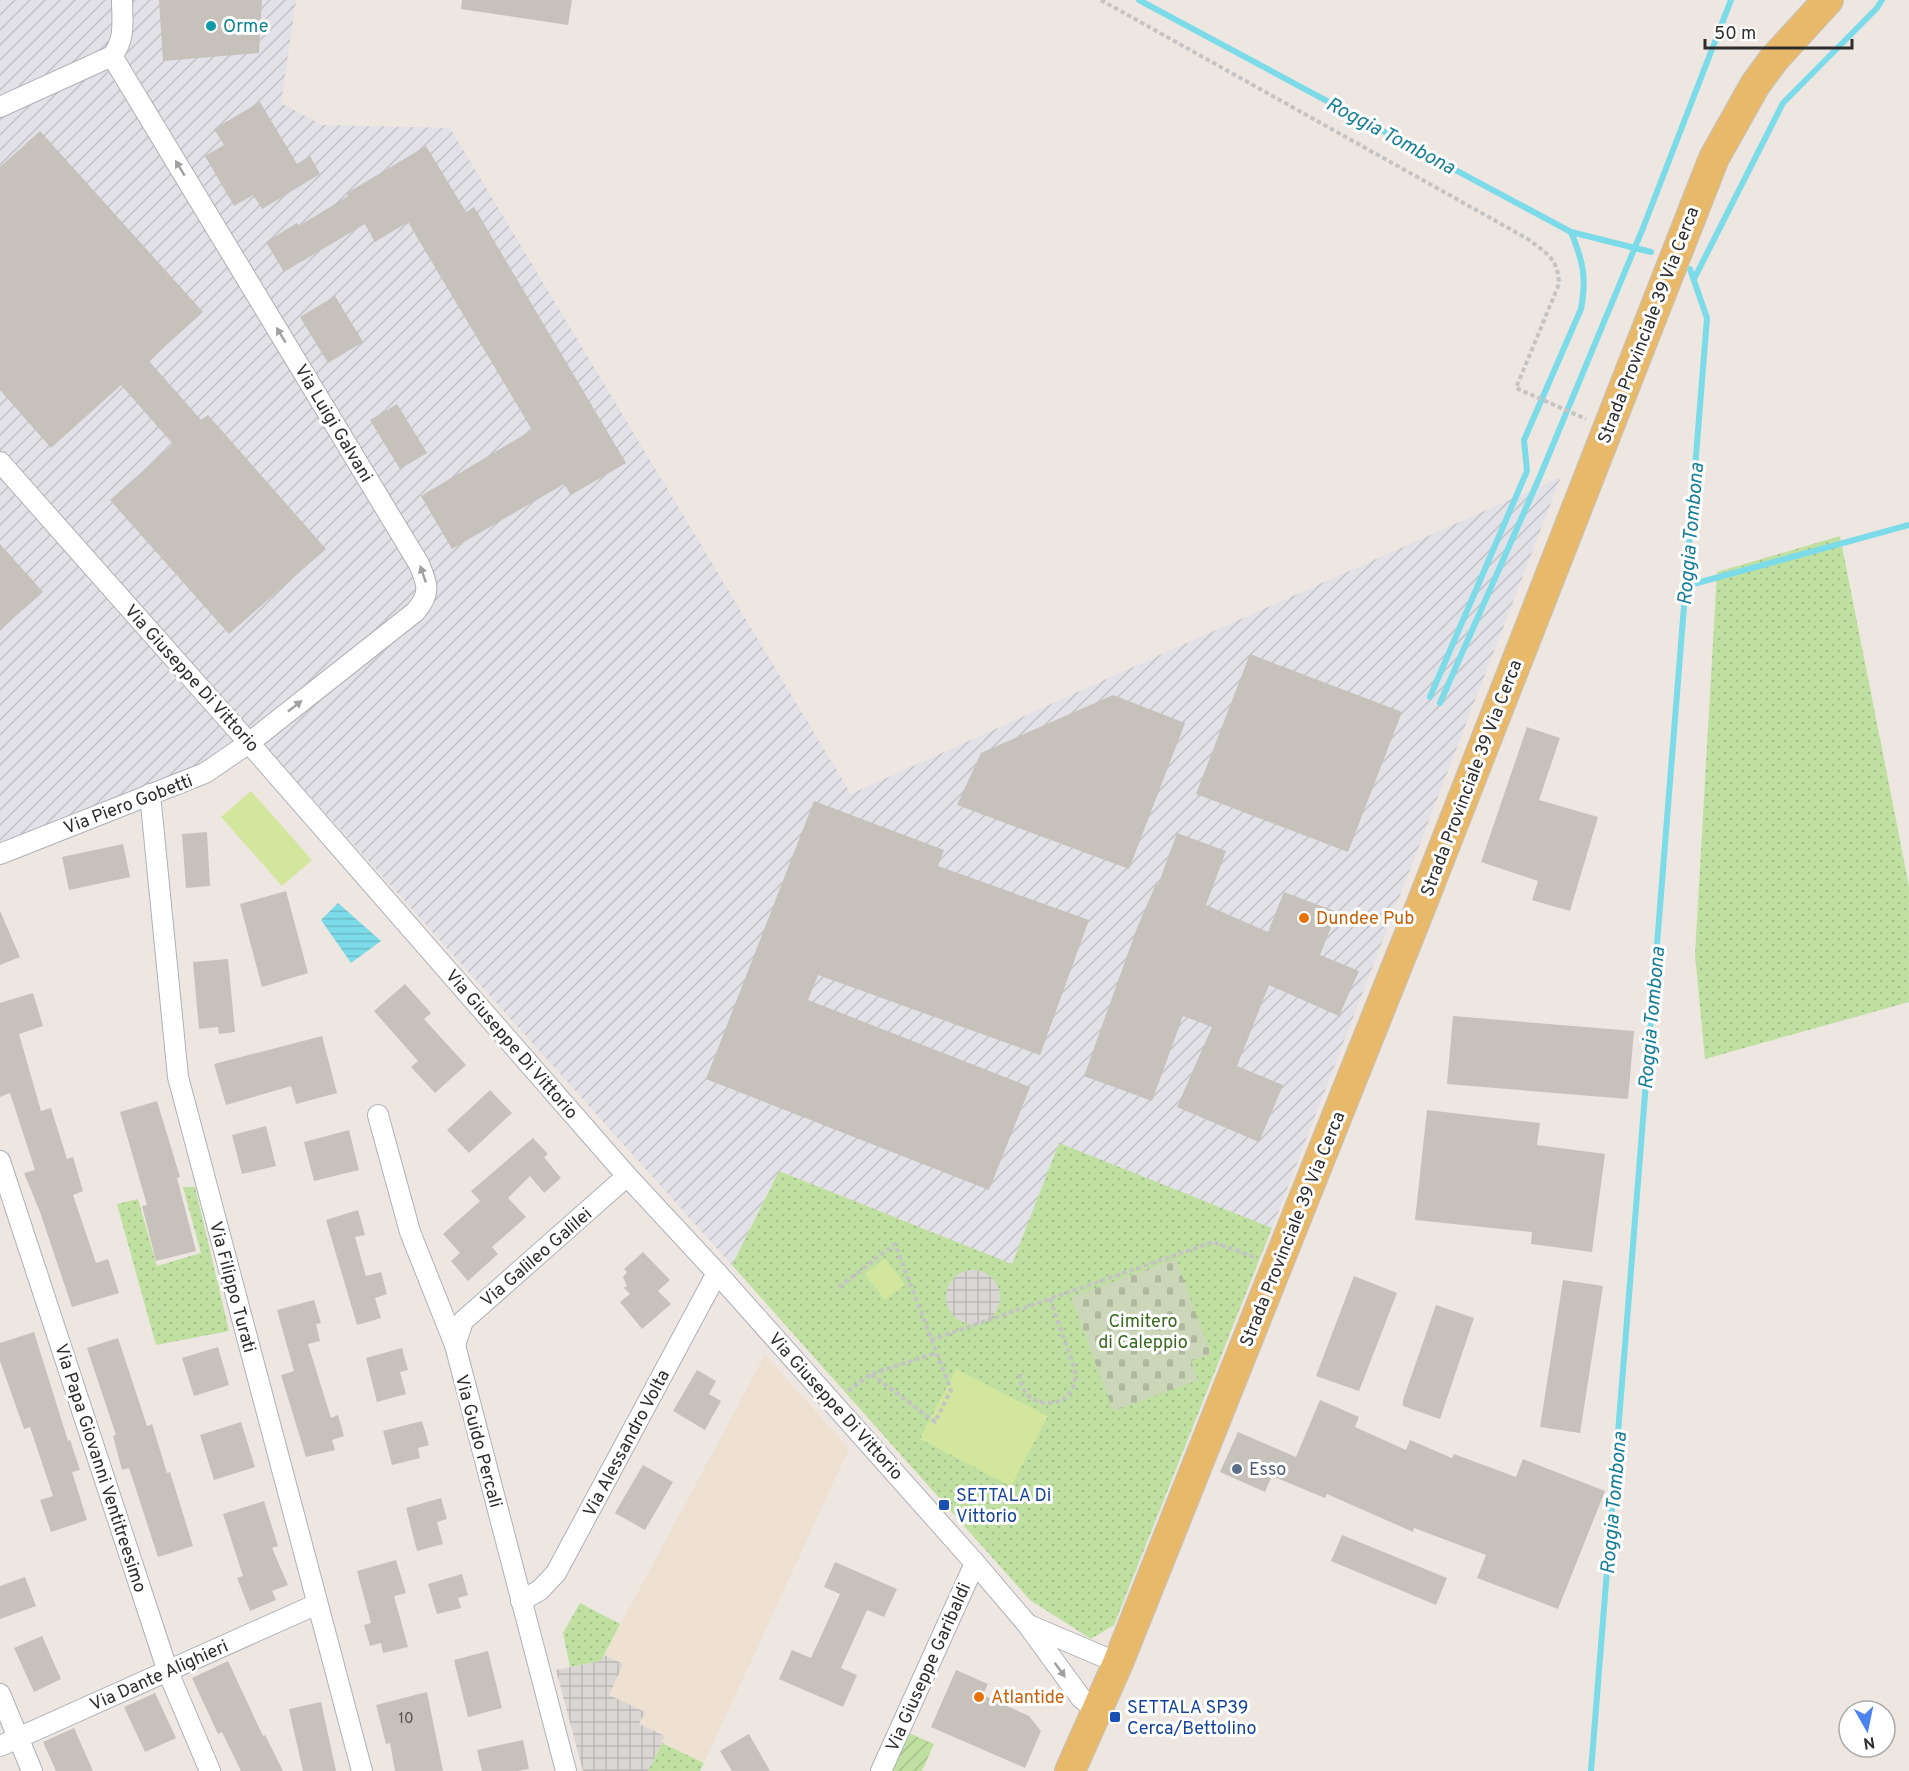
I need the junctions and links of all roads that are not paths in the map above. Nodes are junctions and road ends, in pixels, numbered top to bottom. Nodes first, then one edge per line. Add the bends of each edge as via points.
1 (122, 0) edge
2 (1825, 1) edge
3 (112, 56) junction
4 (0, 107) edge
5 (0, 462) edge
6 (249, 742) junction
7 (150, 794) junction
8 (0, 854) edge
9 (378, 1115) dead end
10 (0, 1161) edge
11 (627, 1176) junction
12 (717, 1273) junction
13 (454, 1345) junction
14 (975, 1563) junction
15 (521, 1601) junction
16 (317, 1604) junction
17 (1027, 1624) junction
18 (1118, 1663) junction
19 (168, 1672) junction
20 (0, 1694) edge
21 (1098, 1712) junction
22 (8, 1742) edge
23 (32, 1771) edge
24 (210, 1771) edge
25 (362, 1771) edge
26 (566, 1771) edge
27 (881, 1771) edge
28 (1070, 1771) edge

1 - 3 street via 122,38
2 - 18 main road, Strada Provinciale 39 Via Cerca via 1761,76 1714,158
3 - 4 street
6 -> 3 street, Via Luigi Galvani via 415,612 425,602 428,590 419,564
5 - 6 street, Via Giuseppe Di Vittorio
6 - 7 street, Via Piero Gobetti via 205,773
6 - 11 street, Via Giuseppe Di Vittorio
7 - 8 street, Via Piero Gobetti
7 - 16 street, Via Filippo Turati via 178,1077
9 - 13 street, Via Guido Percali via 410,1232
10 - 19 street, Via Papa Giovanni Ventitreesimo
11 - 12 street, Via Giuseppe Di Vittorio
11 - 13 street, Via Galileo Galilei via 463,1321
12 - 14 street, Via Giuseppe Di Vittorio
12 - 15 street, Via Alessandro Volta via 556,1573 540,1590
13 - 15 street, Via Guido Percali
14 - 17 street, Via Giuseppe Di Vittorio
14 - 27 street, Via Giuseppe Garibaldi
15 - 26 street, Via Guido Percali
16 - 19 street, Via Dante Alighieri
16 - 25 street, Via Filippo Turati
17 - 18 street, Via Giuseppe Di Vittorio
17 -> 21 street, Via Giuseppe Di Vittorio via 1081,1698
18 - 21 main road, Strada Provinciale 39 Via Cerca
19 - 22 street, Via Dante Alighieri
19 - 24 street, Via Papa Giovanni Ventitreesimo
20 - 22 street
21 - 28 main road, Strada Provinciale 39 Via Cerca
22 - 23 street

